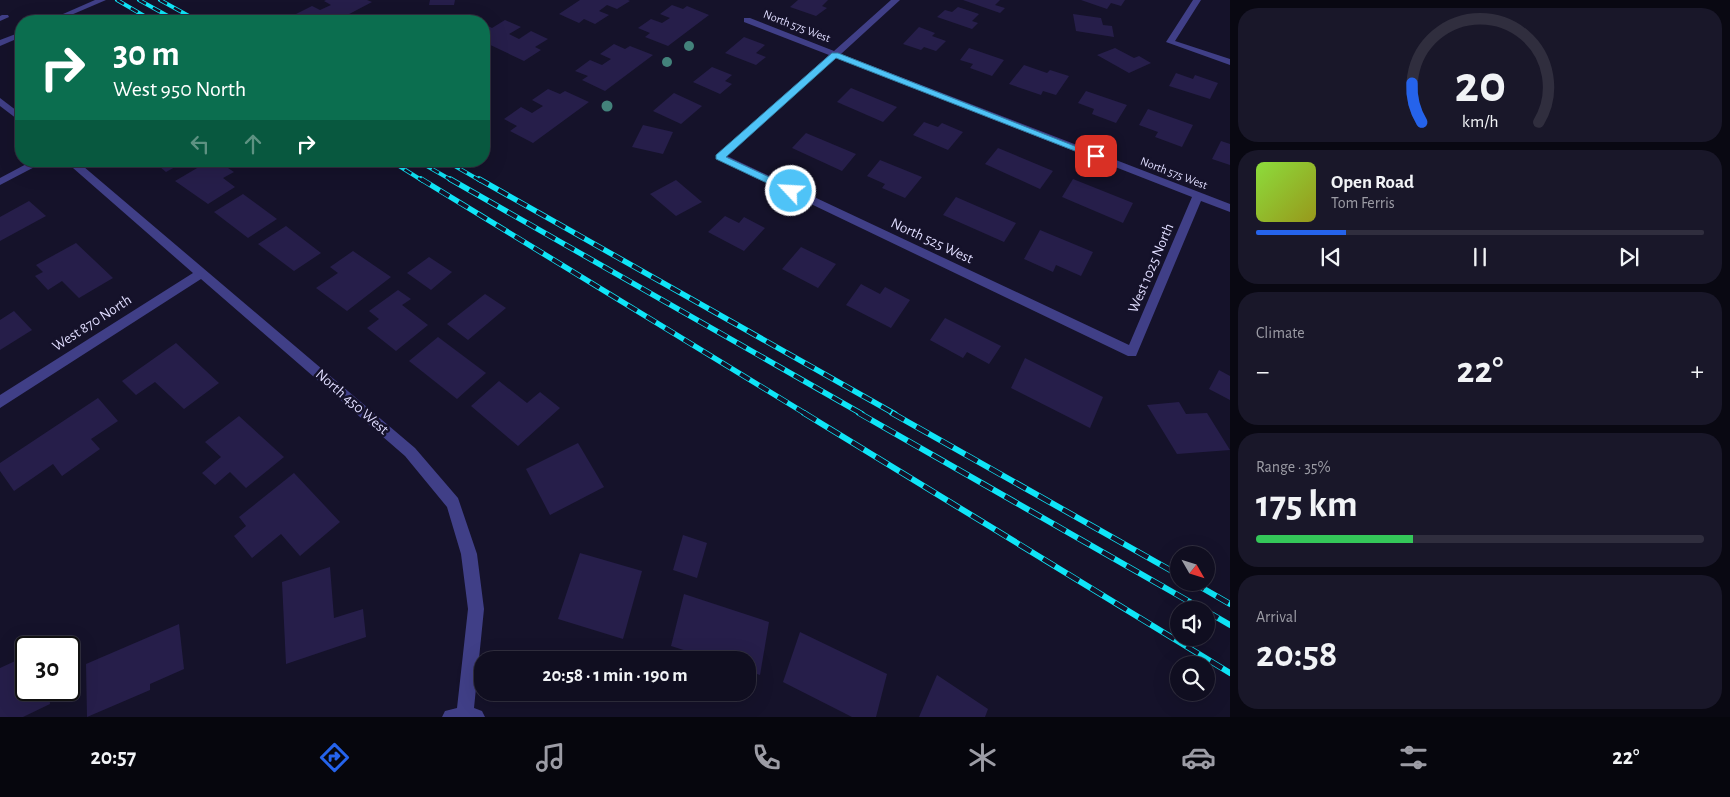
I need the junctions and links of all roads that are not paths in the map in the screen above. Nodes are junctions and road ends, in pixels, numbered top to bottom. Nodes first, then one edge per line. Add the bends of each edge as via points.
1 (102, 0) edge
2 (896, 0) edge
3 (1196, 0) edge
4 (66, 15) edge
5 (747, 20) dead end
6 (15, 37) edge
7 (0, 43) edge
8 (835, 54) junction
9 (1230, 62) edge
10 (0, 101) edge
11 (15, 114) edge
12 (29, 167) edge
13 (77, 167) edge
14 (0, 182) edge
15 (1198, 196) junction
16 (1230, 208) edge
17 (202, 273) junction
18 (1132, 352) joint
19 (0, 402) edge
20 (464, 717) edge

1 - 4 street
2 - 8 street
3 - 9 street via 1170,42
5 - 8 street, North 575 West
6 - 7 street
8 - 15 street, North 575 West
8 - 18 street, North 525 West via 720,157
10 - 11 street
12 - 14 street
13 - 17 street, North 450 West
15 - 16 street, North 575 West
15 - 18 street, West 1025 North
17 - 19 street, West 870 North
17 - 20 street, North 450 West via 410,452 453,503 468,554 476,609

